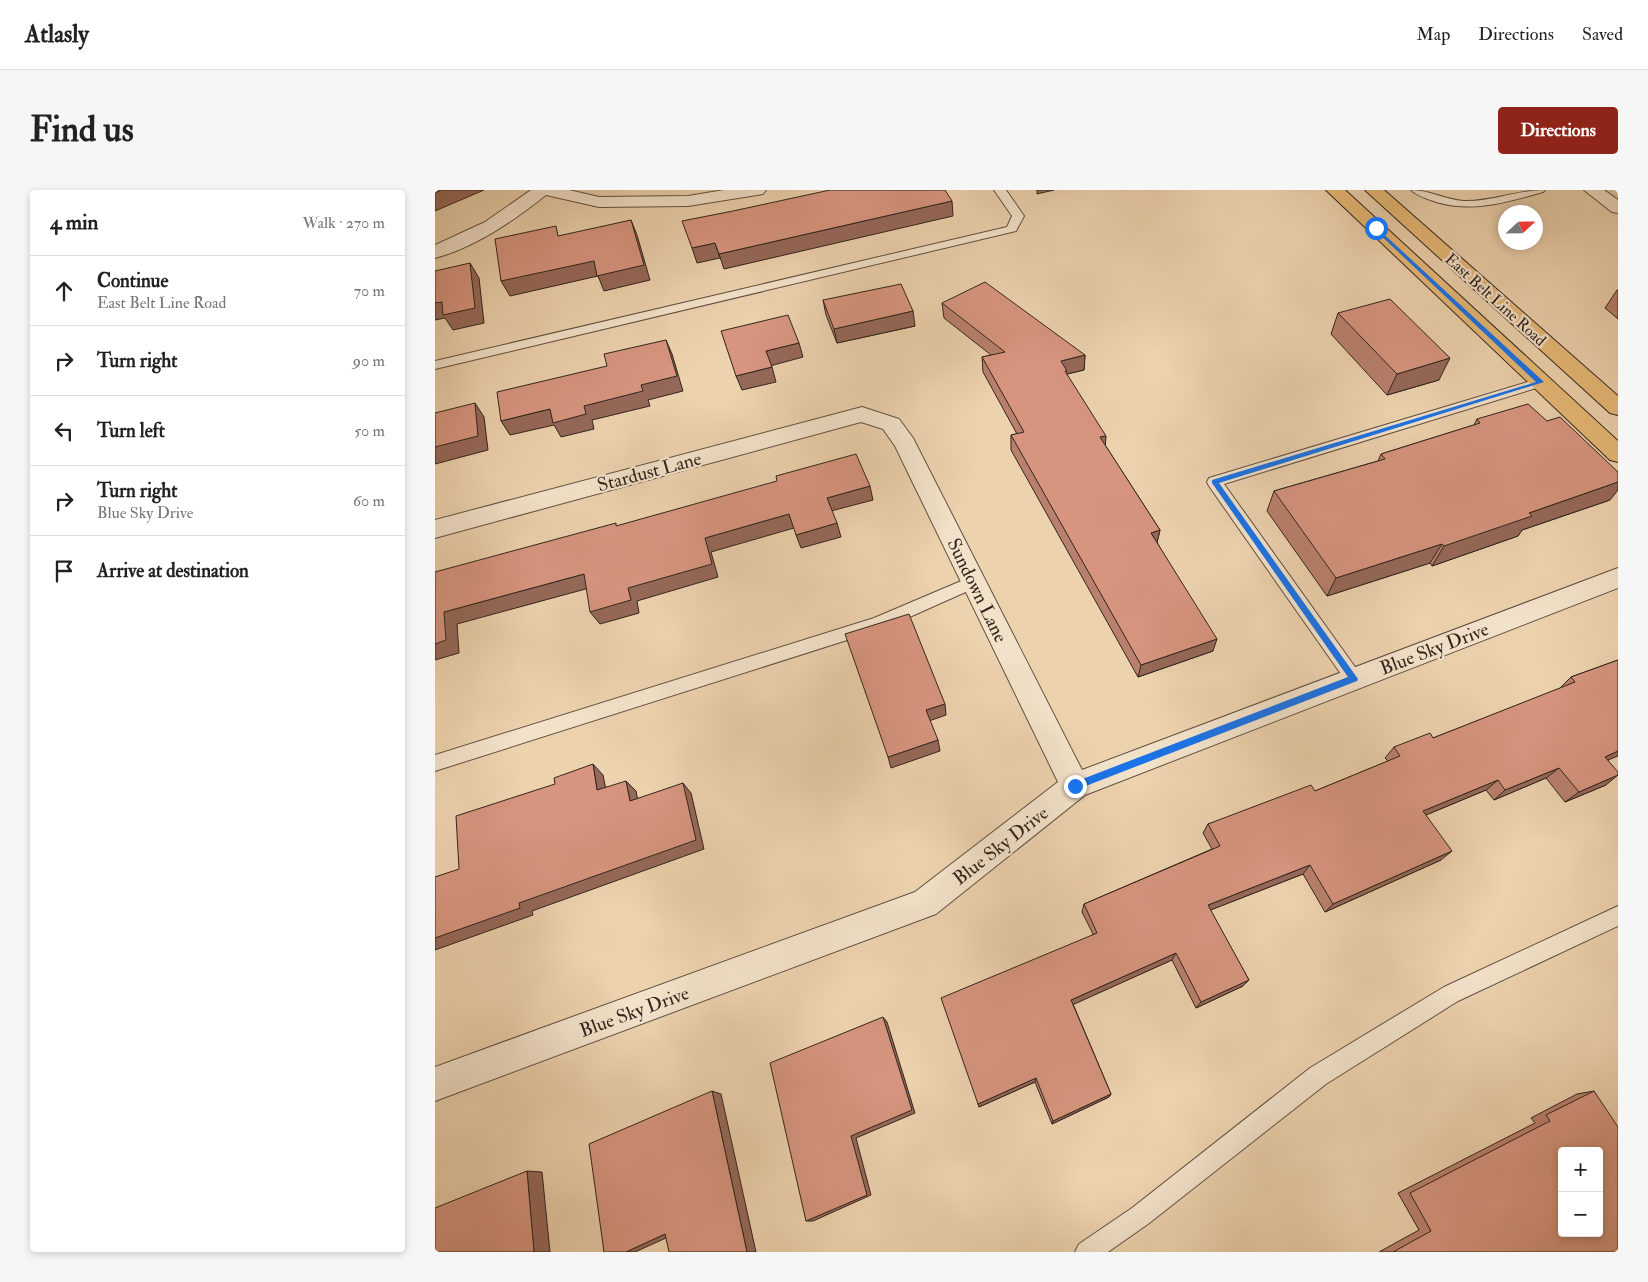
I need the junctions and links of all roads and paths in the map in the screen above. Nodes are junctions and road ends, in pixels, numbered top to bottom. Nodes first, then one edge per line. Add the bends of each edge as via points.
1 (543, 190) edge
2 (757, 190) edge
3 (1000, 190) edge
4 (1335, 190) edge
5 (1374, 190) edge
6 (1417, 190) edge
7 (1539, 190) edge
8 (1593, 190) edge
9 (721, 193) edge
10 (1618, 208) edge
11 (435, 252) edge
12 (435, 365) edge
13 (1541, 382) junction
14 (1618, 408) edge
15 (862, 414) joint
16 (1618, 454) edge
17 (435, 528) edge
18 (1618, 578) edge
19 (973, 582) junction
20 (1354, 679) junction
21 (435, 763) edge
22 (1075, 786) junction
23 (1618, 916) edge
24 (435, 1084) edge
25 (1087, 1252) edge

1 - 9 street via 599,202 688,201
1 - 11 street via 509,216 468,240
2 - 9 street
3 - 12 lane via 1019,216 1012,229
4 - 13 main road, East Belt Line Road
5 - 14 main road, East Belt Line Road
6 - 7 lane via 1452,205 1474,205
8 - 10 street
13 - 16 main road, East Belt Line Road
13 - 20 lane via 1214,482
15 - 17 street, Stardust Lane
15 - 19 street, Sundown Lane via 891,424 905,443
18 - 20 street, Blue Sky Drive
19 - 21 lane via 879,623
19 - 22 street, Sundown Lane
20 - 22 street, Blue Sky Drive
22 - 24 street, Blue Sky Drive via 925,903
23 - 25 lane via 1451,994 1318,1076 1140,1216

